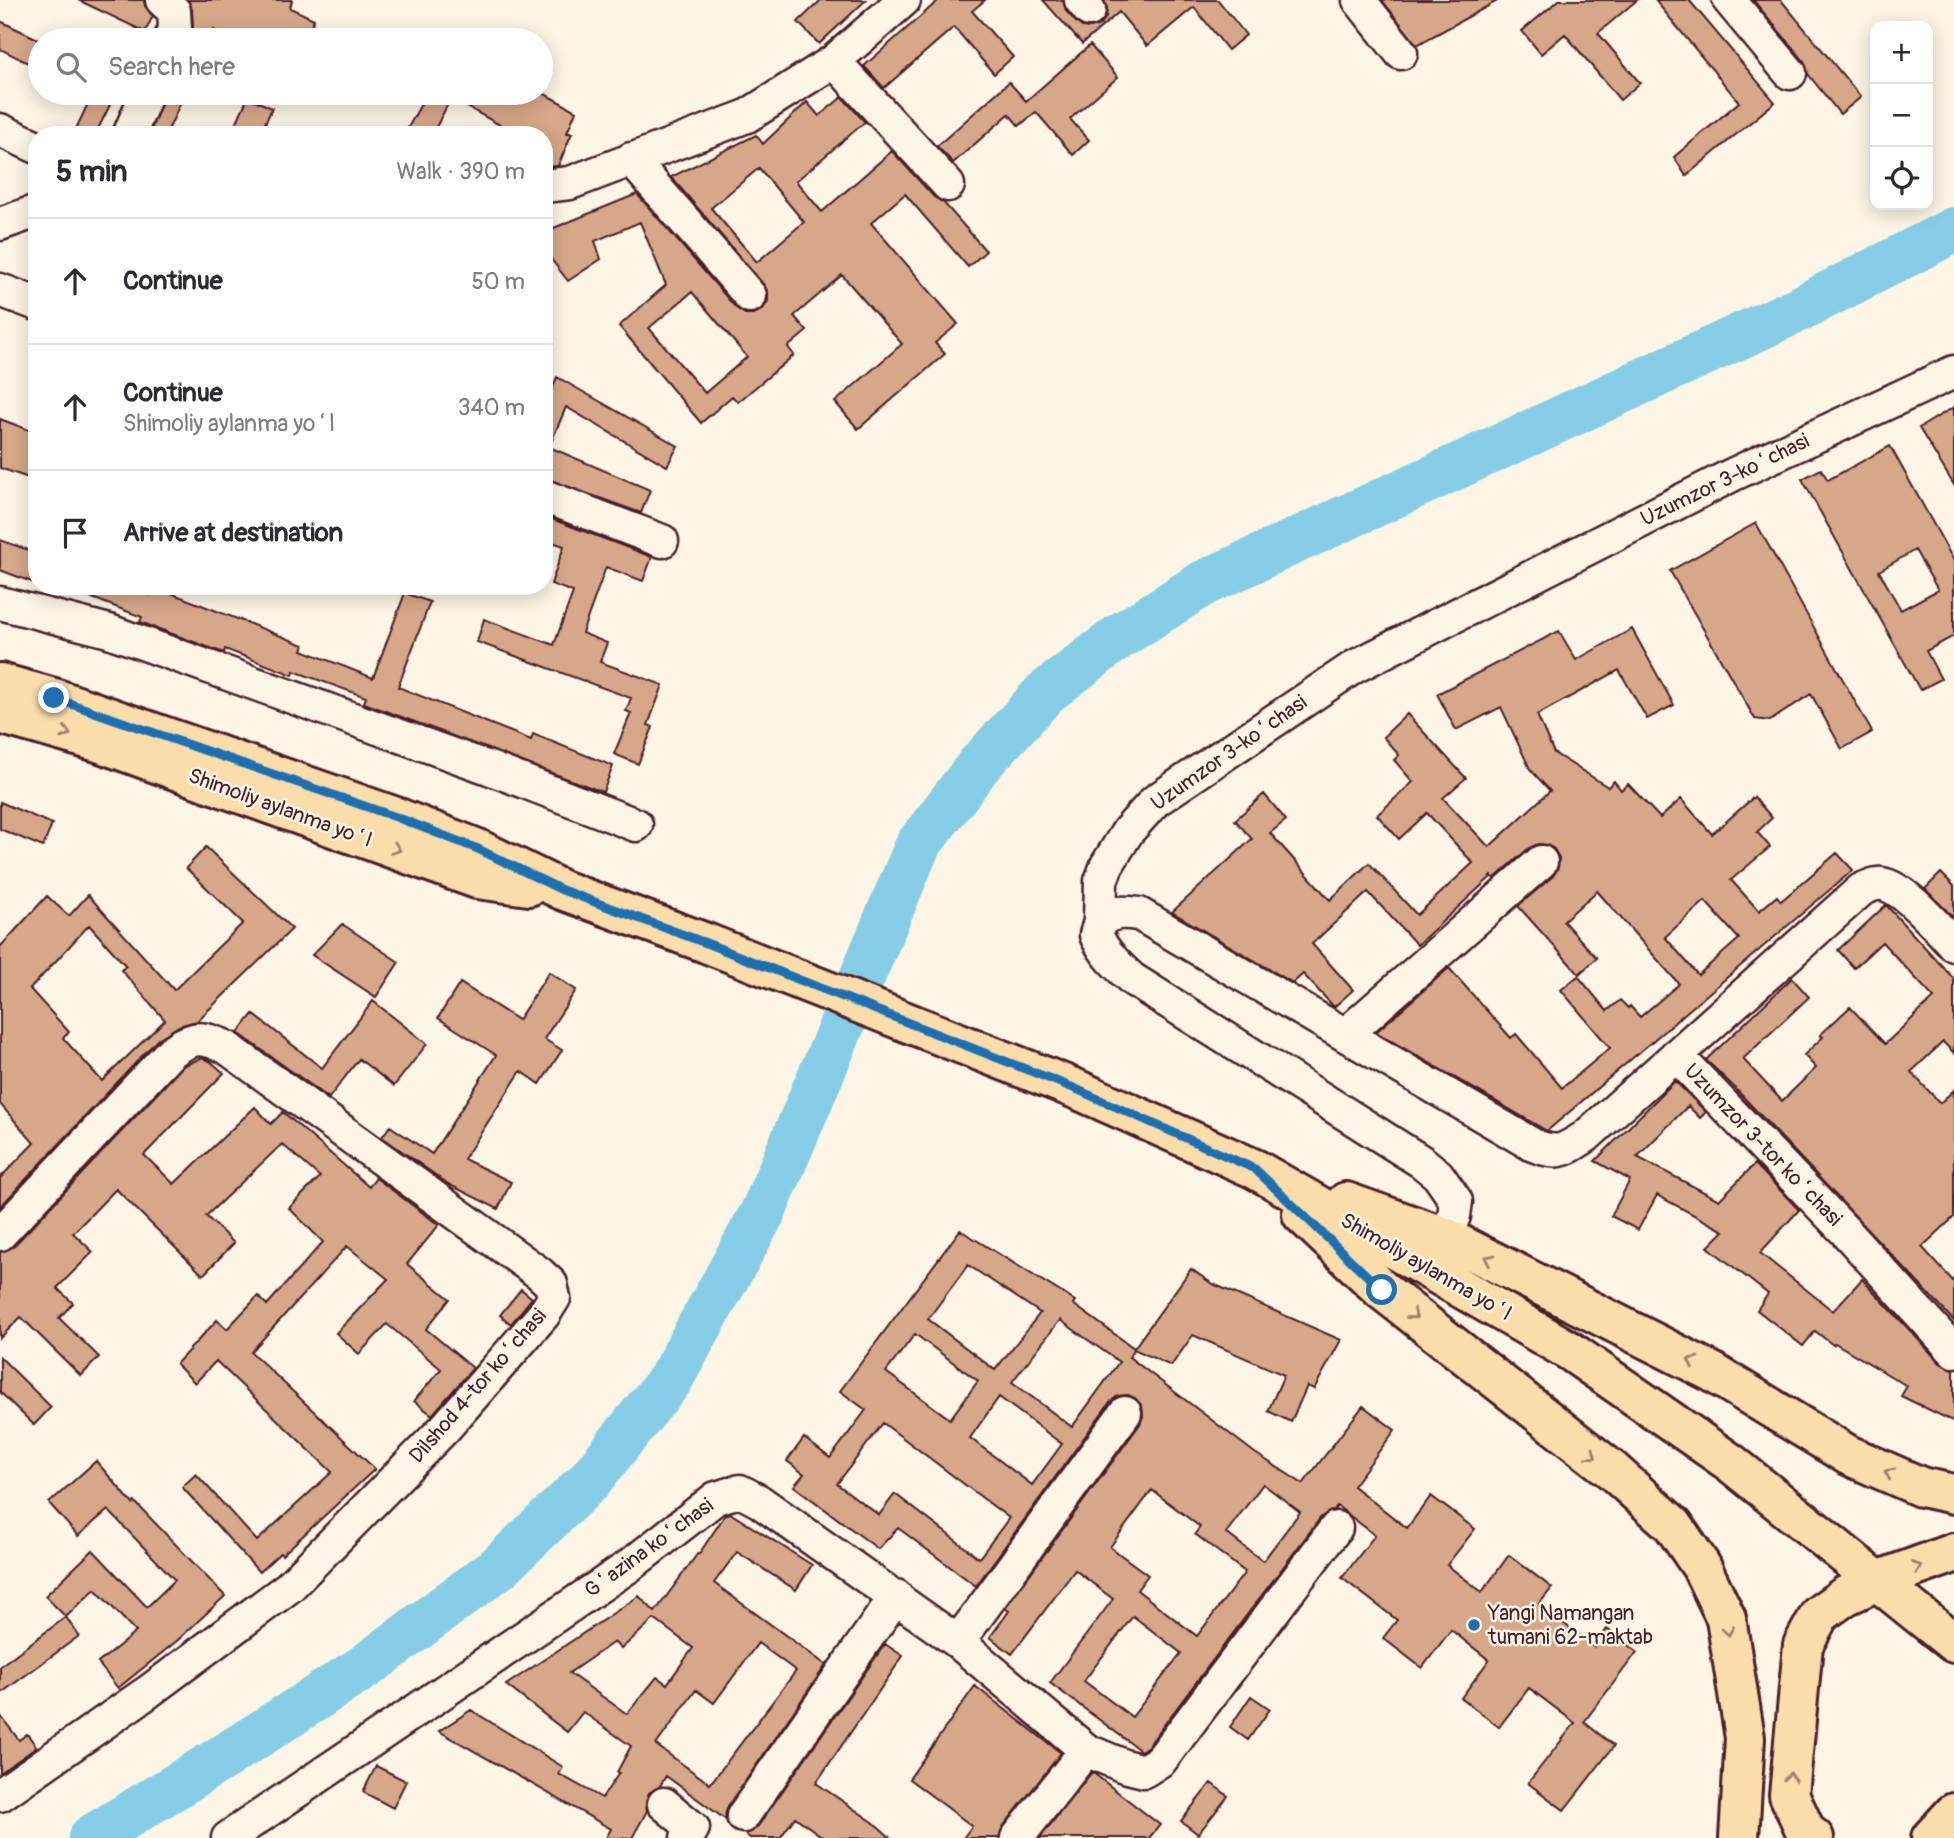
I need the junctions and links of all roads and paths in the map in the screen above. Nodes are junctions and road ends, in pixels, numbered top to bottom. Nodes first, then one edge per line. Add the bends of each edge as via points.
1 (163, 0) edge
2 (904, 0) edge
3 (1359, 0) edge
4 (1729, 0) edge
5 (175, 28) edge
6 (1401, 53) dead end
7 (834, 61) junction
8 (1790, 73) dead end
9 (142, 105) edge
10 (133, 126) edge
11 (0, 130) edge
12 (28, 142) edge
13 (631, 159) junction
14 (553, 185) edge
15 (948, 185) dead end
16 (28, 214) edge
17 (0, 225) edge
18 (0, 290) edge
19 (750, 296) dead end
20 (28, 301) edge
21 (1954, 372) edge
22 (553, 499) edge
23 (662, 541) dead end
24 (0, 603) edge
25 (0, 683) edge
26 (0, 714) edge
27 (636, 825) dead end
28 (1541, 862) dead end
29 (562, 890) junction
30 (1100, 921) junction
31 (1954, 945) edge
32 (1345, 1035) junction
33 (1676, 1055) junction
34 (1255, 1169) junction
35 (0, 1234) edge
36 (1445, 1237) junction
37 (1954, 1351) edge
38 (1125, 1413) dead end
39 (1954, 1494) edge
40 (1336, 1528) dead end
41 (1954, 1553) edge
42 (1877, 1581) junction
43 (896, 1596) junction
44 (958, 1642) junction
45 (1954, 1643) edge
46 (1086, 1750) junction
47 (0, 1795) edge
48 (664, 1804) dead end
49 (1954, 1813) edge
50 (743, 1816) dead end
51 (238, 1831) edge
52 (687, 1838) edge
53 (1017, 1838) edge
54 (1739, 1838) edge
55 (1814, 1838) edge
56 (1931, 1838) edge

1 - 5 street via 174,11
2 - 7 street
3 - 6 street
4 - 8 street
7 - 13 street via 747,116
7 - 15 street
9 - 10 street
11 - 12 street
13 - 14 street via 570,183
13 - 19 street
16 - 17 street
18 - 20 street
21 - 30 street, Uzumzor 3-koʻchasi via 1734,474 1354,667 1155,801 1128,831 1107,865 1101,881
22 - 23 street
24 - 27 street via 109,631
25 - 29 main road, Shimoliy aylanma yoʻl via 396,817 478,849
26 -> 29 main road, Shimoliy aylanma yoʻl via 98,742 477,879
28 - 32 street
29 - 34 main road, Shimoliy aylanma yoʻl via 1076,1089
30 - 32 street via 1120,912 1139,914
30 - 36 street, Uzumzor 3-koʻchasi via 1096,934 1102,947 1132,979 1438,1175 1456,1201
31 - 33 street, Uzumzor 3-tor koʻchasi via 1897,889 1884,884 1868,887
32 - 33 street via 1549,1152 1585,1137
33 - 37 street, Uzumzor 3-tor koʻchasi
34 - 36 main road
34 - 42 main road, Shimoliy aylanma yoʻl via 1570,1351 1731,1463
34 -> 54 main road via 1382,1290 1613,1471 1673,1525 1701,1566 1726,1618 1745,1738
35 - 47 street, Dilshod 4-tor koʻchasi via 171,1052 189,1040 204,1038 226,1047 539,1273 551,1284 554,1298 445,1428 289,1587
39 -> 36 main road via 1922,1487 1848,1455 1712,1372
38 - 44 street
40 - 46 street, Gʻazina koʻchasi via 1161,1760 1144,1771
42 -> 41 main road
42 - 45 main road, Shimoliy aylanma yoʻl
55 -> 42 main road via 1806,1832 1789,1795 1803,1645 1820,1614
43 - 44 street, Gʻazina koʻchasi
43 - 50 street
43 - 51 street, Gʻazina koʻchasi via 740,1490 716,1498 629,1566
44 - 46 street, Gʻazina koʻchasi
46 - 53 street
48 - 52 street via 693,1828
49 - 56 main road

